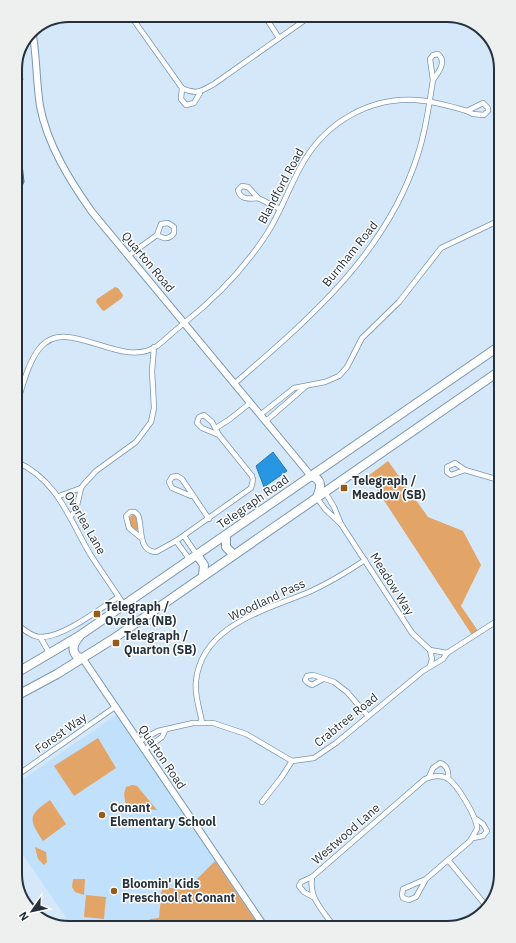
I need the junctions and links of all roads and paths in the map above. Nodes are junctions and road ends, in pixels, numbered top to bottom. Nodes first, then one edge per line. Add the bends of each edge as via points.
1 (135, 22) edge
2 (269, 22) edge
3 (302, 22) edge
4 (279, 38) junction
5 (33, 40) edge
6 (434, 80) junction
7 (182, 88) junction
8 (200, 93) junction
9 (430, 102) junction
10 (467, 111) dead end
11 (258, 198) dead end
12 (280, 210) junction
13 (494, 223) edge
14 (157, 235) dead end
15 (128, 256) junction
16 (184, 323) junction
17 (154, 348) junction
18 (494, 350) edge
19 (494, 375) edge
20 (234, 384) junction
21 (305, 387) junction
22 (22, 389) edge
23 (250, 403) junction
24 (260, 415) junction
25 (266, 421) junction
26 (216, 428) junction
27 (219, 435) junction
28 (22, 465) edge
29 (464, 470) dead end
30 (311, 476) junction
31 (494, 479) edge
32 (82, 488) junction
33 (325, 492) junction
34 (59, 496) junction
35 (192, 496) junction
36 (317, 498) junction
37 (71, 516) junction
38 (209, 519) junction
39 (342, 524) junction
40 (226, 535) junction
41 (184, 536) junction
42 (140, 537) junction
43 (176, 541) junction
44 (197, 555) junction
45 (234, 555) junction
46 (190, 560) junction
47 (365, 560) junction
48 (203, 576) junction
49 (118, 597) junction
50 (124, 606) junction
51 (494, 623) edge
52 (22, 629) edge
53 (79, 636) junction
54 (40, 637) junction
55 (430, 650) junction
56 (447, 653) junction
57 (50, 654) junction
58 (83, 659) junction
59 (430, 666) junction
60 (22, 670) edge
61 (323, 679) dead end
62 (22, 694) edge
63 (115, 707) junction
64 (368, 716) junction
65 (202, 723) junction
66 (165, 731) junction
67 (138, 742) junction
68 (144, 750) junction
69 (292, 761) junction
70 (22, 772) edge
71 (429, 777) junction
72 (448, 779) junction
73 (262, 802) dead end
74 (476, 819) junction
75 (473, 838) junction
76 (448, 860) junction
77 (312, 877) junction
78 (426, 879) junction
79 (312, 897) junction
80 (484, 903) edge
81 (261, 921) edge
82 (329, 921) edge

1 - 7 street
2 - 4 street
3 - 4 street
4 - 8 street
5 - 15 street, Quarton Road via 40,106 50,140 86,204
6 - 6 street via 442,63 442,57 438,54 433,55 430,61
6 - 9 street, Burnham Road
7 - 8 street
7 - 8 street via 181,99 186,105 194,103
9 - 10 street, Blandford Road
9 - 12 street, Blandford Road via 386,102 362,109 335,125 310,151
9 - 20 street, Burnham Road via 416,163 381,234 347,277 298,328
11 - 12 street
12 - 16 street, Blandford Road via 240,270 207,306
13 - 21 street via 441,248 399,302 362,338 343,372 334,379
14 - 15 street
15 - 16 street, Quarton Road
16 - 17 street, Blandford Road
16 - 20 street, Quarton Road
17 - 22 street via 131,352 114,350 69,336 54,338 43,345 33,358
17 - 32 street via 154,408 151,422 136,442 96,471
18 - 30 highway, Telegraph Road
19 - 33 highway
20 - 23 street, Quarton Road
21 - 24 street via 294,388
21 - 25 street
23 - 24 street, Quarton Road
23 - 26 street
24 - 25 street, Quarton Road
25 - 30 street, Quarton Road
26 - 27 street
26 - 27 street via 206,416 197,419 199,426
27 - 38 street via 250,472 253,484 248,491
28 - 34 street, Overlea Lane via 41,477
29 - 31 street
30 - 36 highway via 320,484
30 - 40 highway, Telegraph Road
32 - 34 street
32 - 37 street via 76,510
33 - 36 highway
33 - 39 street, Meadow Way
34 - 37 street, Overlea Lane
35 - 35 street via 180,477 172,477 169,482 172,488
35 - 38 street
36 - 39 street, Meadow Way via 327,512
36 - 45 highway
37 - 49 street, Overlea Lane via 90,554
38 - 41 street
39 - 47 street, Meadow Way
40 - 44 highway, Telegraph Road
40 - 45 highway via 226,547
41 - 43 street
41 - 44 street
42 - 42 street via 128,525 126,516 130,512 135,512 139,517
42 - 43 street via 153,552 162,551
43 - 46 street
44 - 46 highway, Telegraph Road
44 - 48 highway via 204,565
45 - 48 highway
46 - 50 highway, Telegraph Road
47 - 55 street, Meadow Way via 408,627
47 - 65 street, Woodland Pass via 326,584 241,621 213,642 201,661 195,682
48 - 58 highway
49 - 50 street, Overlea Lane
49 - 54 street via 64,630
50 - 53 highway, Telegraph Road
51 - 56 street, Crabtree Road
52 - 54 street
53 - 57 highway, Telegraph Road
53 - 58 highway via 73,650 76,656
54 - 57 street
55 - 56 street
55 - 59 street
56 - 59 street, Crabtree Road via 443,659
57 - 60 highway, Telegraph Road
58 - 62 highway
58 - 63 street, Quarton Road
59 - 64 street, Crabtree Road
61 - 64 street via 341,686
63 - 67 street, Quarton Road
63 - 70 street, Forest Way
64 - 69 street, Crabtree Road via 320,755
65 - 66 street via 183,725
65 - 69 street via 213,723 238,730
66 - 67 street via 153,733
66 - 68 street via 162,737
67 - 68 street, Quarton Road
68 - 81 street, Quarton Road
69 - 73 street
71 - 72 street
71 - 72 street, Westwood Lane via 433,768 440,763 446,767
71 - 77 street, Westwood Lane
72 - 74 street
74 - 75 street via 477,829
74 - 75 street via 485,826 486,833
75 - 76 street
76 - 78 street
76 - 80 street
77 - 79 street, Westwood Lane
77 - 79 street via 301,882 299,886
78 - 78 street via 403,889 403,898 410,900 416,897
79 - 82 street

